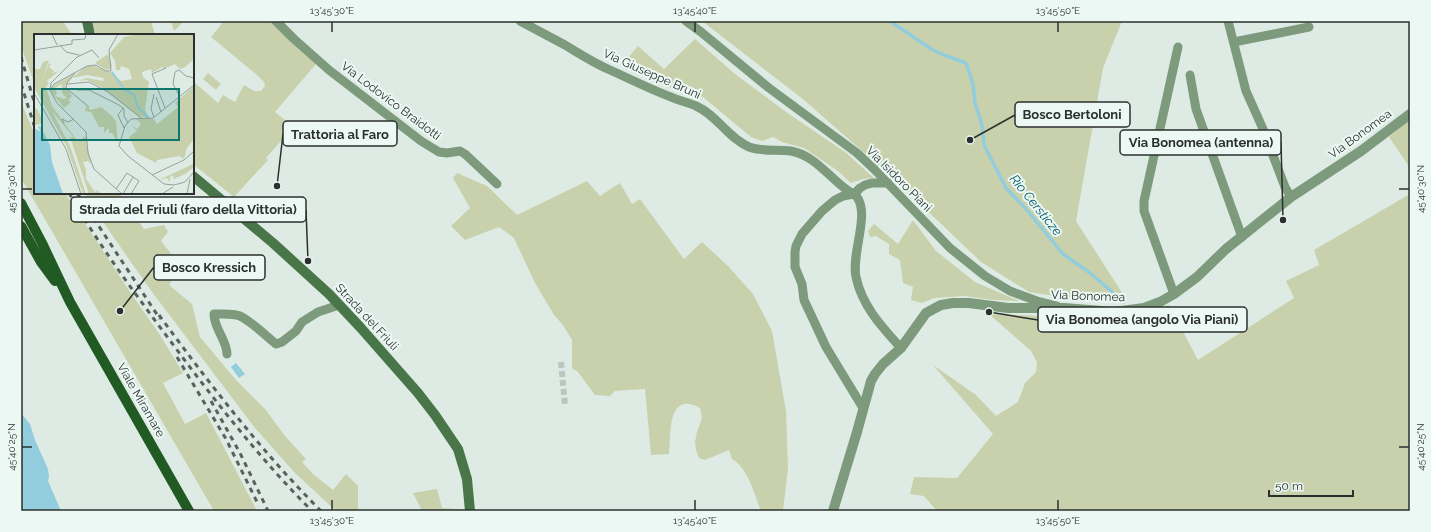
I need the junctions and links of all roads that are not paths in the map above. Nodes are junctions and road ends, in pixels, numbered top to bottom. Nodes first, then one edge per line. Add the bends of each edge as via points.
1 (86, 21) edge
2 (276, 21) edge
3 (520, 21) edge
4 (686, 21) edge
5 (1228, 21) edge
6 (1309, 28) dead end
7 (90, 34) edge
8 (1234, 42) junction
9 (1178, 47) dead end
10 (1190, 75) dead end
11 (1410, 114) edge
12 (194, 177) edge
13 (888, 183) junction
14 (497, 184) dead end
15 (854, 194) junction
16 (1291, 197) junction
17 (21, 203) edge
18 (21, 226) edge
19 (1242, 237) junction
20 (1174, 294) junction
21 (70, 302) junction
22 (339, 305) junction
23 (1064, 308) junction
24 (901, 348) junction
25 (227, 354) dead end
26 (863, 408) junction
27 (189, 511) edge
28 (470, 511) edge
29 (833, 511) edge

1 - 7 main road
2 - 14 street, Via Lodovico Braidotti via 326,67 414,136 440,152 460,151
3 - 15 street, Via Giuseppe Bruni via 585,58 669,97 697,106 748,147 806,156
4 - 13 street, Via Isidoro Piani via 769,88 857,153
5 - 8 street
6 - 8 street
8 - 16 street via 1246,91
9 - 20 street via 1144,201 1144,211
10 - 19 street via 1196,110
11 - 16 street, Via Bonomea via 1361,151
12 - 22 main road, Strada del Friuli via 279,248
13 - 15 street via 865,185
13 - 23 street, Via Isidoro Piani via 950,248 985,276 1010,291
15 - 24 street, Via Giuseppe Bruni via 861,204 862,212 856,255 856,277 871,312
15 - 26 street via 843,196 826,207 802,234 796,246 795,267 802,284 804,300 826,347
16 - 19 street, Via Bonomea
17 - 21 main road, Viale Miramare
18 - 21 main road, Viale Miramare
19 - 20 street, Via Bonomea
20 - 23 street, Via Bonomea via 1160,302 1131,311
21 - 27 main road, Viale Miramare
22 - 25 street via 318,312 302,322 296,331 282,342 276,344 239,316 214,314 214,322 227,348
22 - 28 main road, Strada del Friuli via 418,393 454,444 462,458
23 - 24 street, Via Bonomea via 1008,308 969,303 941,305 926,313
24 - 26 street, Via Bonomea via 870,381
26 - 29 street, Via Bonomea

